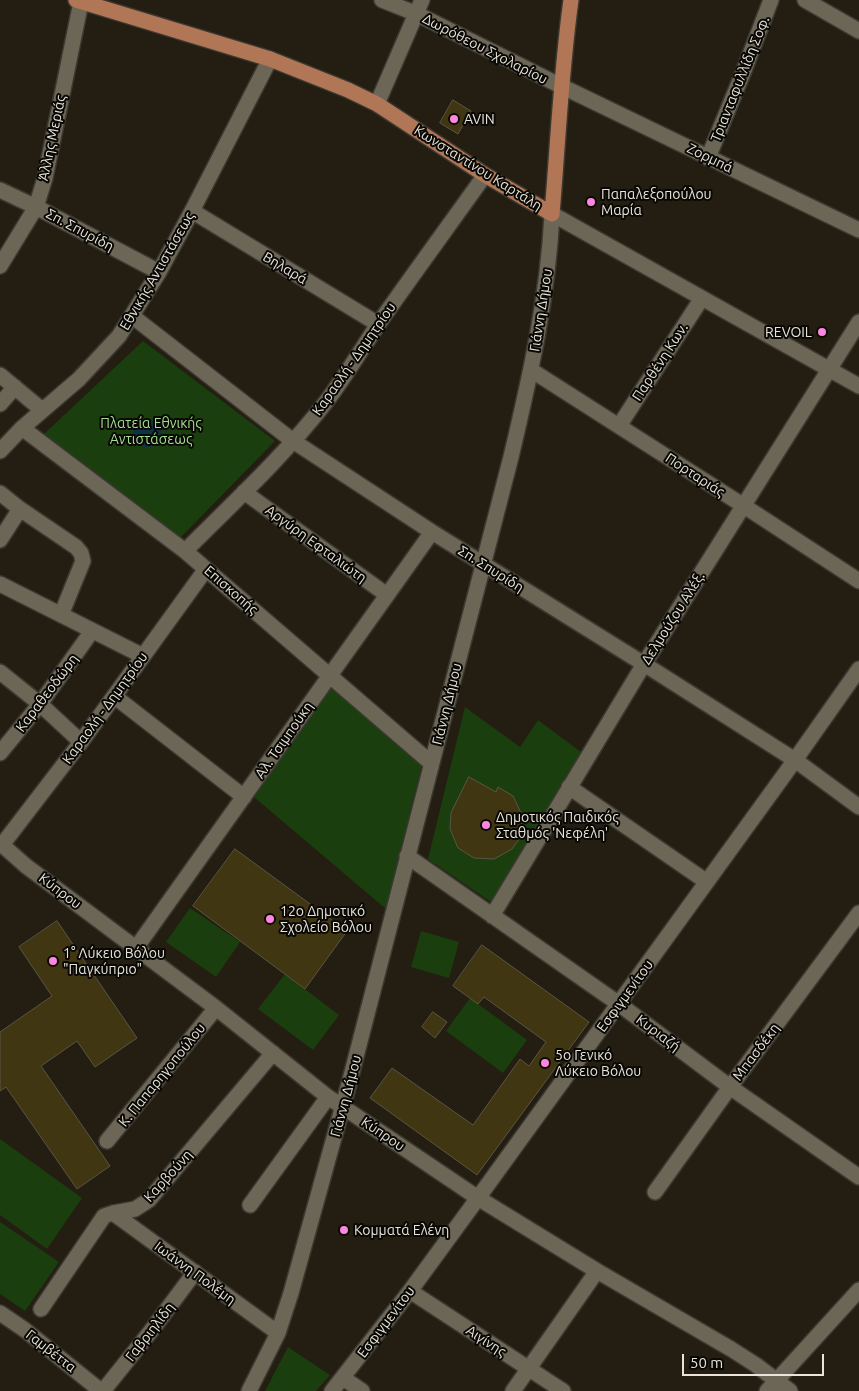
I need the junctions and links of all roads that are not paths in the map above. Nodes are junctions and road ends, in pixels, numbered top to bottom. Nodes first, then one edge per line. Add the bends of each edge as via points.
1 (382, 0) edge
2 (571, 0) edge
3 (771, 0) edge
4 (805, 0) edge
5 (78, 1) edge
6 (419, 7) edge
7 (859, 31) edge
8 (270, 59) junction
9 (561, 86) junction
10 (376, 104) junction
11 (708, 158) junction
12 (485, 175) junction
13 (0, 190) edge
14 (36, 207) junction
15 (192, 211) junction
16 (552, 214) junction
17 (859, 230) edge
18 (0, 266) edge
19 (159, 272) junction
20 (702, 298) junction
21 (132, 316) junction
22 (859, 322) edge
23 (378, 324) junction
24 (531, 370) junction
25 (830, 370) junction
26 (0, 375) edge
27 (859, 386) edge
28 (15, 387) junction
29 (0, 404) edge
30 (42, 410) junction
31 (618, 426) junction
32 (22, 428) junction
33 (293, 441) junction
34 (0, 451) edge
35 (244, 492) junction
36 (0, 493) edge
37 (744, 506) junction
38 (20, 508) junction
39 (432, 532) junction
40 (0, 540) edge
41 (185, 551) junction
42 (483, 564) junction
43 (206, 569) junction
44 (859, 581) edge
45 (0, 584) edge
46 (387, 595) junction
47 (61, 615) junction
48 (92, 631) junction
49 (143, 656) junction
50 (644, 664) junction
51 (859, 669) edge
52 (0, 672) edge
53 (330, 676) junction
54 (114, 696) junction
55 (40, 704) junction
56 (81, 742) junction
57 (0, 753) edge
58 (795, 760) junction
59 (431, 763) junction
60 (569, 787) junction
61 (244, 797) junction
62 (859, 807) edge
63 (1, 844) edge
64 (407, 856) junction
65 (707, 882) junction
66 (492, 916) junction
67 (857, 921) edge
68 (136, 948) junction
69 (619, 1004) junction
70 (216, 1008) junction
71 (273, 1053) junction
72 (730, 1087) junction
73 (328, 1097) junction
74 (343, 1107) junction
75 (107, 1141) dead end
76 (859, 1177) edge
77 (655, 1192) dead end
78 (478, 1198) junction
79 (250, 1204) dead end
80 (113, 1213) junction
81 (597, 1271) junction
82 (195, 1272) junction
83 (859, 1290) edge
84 (410, 1291) junction
85 (41, 1309) dead end
86 (0, 1313) edge
87 (278, 1332) junction
88 (528, 1369) junction
89 (343, 1378) junction
90 (772, 1386) edge
91 (102, 1391) edge
92 (249, 1391) edge
93 (332, 1391) edge
94 (362, 1391) edge
95 (513, 1391) edge
96 (563, 1391) edge
97 (790, 1391) edge

1 - 6 street, Δωρόθεου Σχολαρίου
2 - 9 main road, Γιάννη Δήμου
3 - 11 street, Τριανταφυλλίδη Σοφ.
4 - 7 street
5 - 8 main road, Κωνσταντίνου Καρτάλη
5 - 14 street, Άλλης Μεριάς
6 - 9 street, Δωρόθεου Σχολαρίου
6 - 10 street
8 - 10 main road, Κωνσταντίνου Καρτάλη
8 - 15 street, Εθνικής Αντιστάσεως
9 - 11 street, Ζορμπά
9 - 16 main road, Γιάννη Δήμου
10 - 12 main road, Κωνσταντίνου Καρτάλη
11 - 17 street, Ζορμπά
12 - 16 main road, Κωνσταντίνου Καρτάλη
12 - 23 street, Καραολή - Δημητρίου
13 - 14 street, Σπ. Σπυρίδη
14 - 18 street, Άλλης Μεριάς
14 - 19 street, Σπ. Σπυρίδη
15 - 19 street, Εθνικής Αντιστάσεως
15 - 23 street, Βηλαρά
16 - 20 street, Κωνσταντίνου Καρτάλη
16 - 24 street, Γιάννη Δήμου via 545,291
19 - 21 street, Εθνικής Αντιστάσεως
20 - 25 street, Κωνσταντίνου Καρτάλη
20 - 31 street, Παρθένη Κων.
21 - 30 street, Εθνικής Αντιστάσεως via 98,360
21 - 33 street, Σπ. Σπυρίδη
22 - 25 street, Δελμούζου Αλέξ.
23 - 33 street, Καραολή - Δημητρίου via 344,378
24 - 31 street, Πορταριάς
24 - 42 street, Γιάννη Δήμου
25 - 27 street, Κωνσταντίνου Καρτάλη
25 - 37 street, Δελμούζου Αλέξ.
26 - 28 street
28 - 29 street
28 - 30 street
30 - 32 street, Εθνικής Αντιστάσεως
31 - 37 street, Πορταριάς
32 - 34 street, Εθνικής Αντιστάσεως
32 - 41 street, Επισκοπής
33 - 35 street, Καραολή - Δημητρίου
33 - 39 street, Σπ. Σπυρίδη
35 - 41 street, Καραολή - Δημητρίου
35 - 46 street, Αργύρη Εφταλιώτη
36 - 38 street
37 - 44 street, Πορταριάς
37 - 50 street, Δελμούζου Αλέξ.
38 - 40 street
38 - 47 street via 81,553 83,561
39 - 42 street, Σπ. Σπυρίδη
39 - 46 street, Αλ. Τσιμπούκη
41 - 43 street, Επισκοπής
42 - 50 street, Σπ. Σπυρίδη
42 - 59 street, Γιάννη Δήμου
43 - 49 street, Καραολή - Δημητρίου
43 - 53 street, Επισκοπής
45 - 47 street
46 - 53 street, Αλ. Τσιμπούκη
47 - 48 street
48 - 49 street
48 - 55 street, Καραθεοδώρη
49 - 54 street, Καραολή - Δημητρίου
50 - 58 street, Σπ. Σπυρίδη
50 - 60 street, Δελμούζου Αλέξ.
51 - 58 street, Εσφιγμενίτου
52 - 55 street
53 - 59 street, Επισκοπής
53 - 61 street, Αλ. Τσιμπούκη
54 - 56 street, Καραολή - Δημητρίου
54 - 61 street
55 - 56 street
55 - 57 street, Καραθεοδώρη
56 - 63 street, Καραολή - Δημητρίου
58 - 62 street, Σπ. Σπυρίδη
58 - 65 street, Εσφιγμενίτου
59 - 64 street, Γιάννη Δήμου
60 - 65 street
60 - 66 street, Δελμούζου Αλέξ.
61 - 68 street, Αλ. Τσιμπούκη
63 - 68 street, Κύπρου
64 - 66 street, Κυριαζή
64 - 74 street, Γιάννη Δήμου
65 - 69 street, Εσφιγμενίτου
66 - 69 street, Κυριαζή
67 - 72 street, Μπασδέκη
68 - 70 street, Κύπρου
69 - 72 street, Κυριαζή
69 - 78 street, Εσφιγμενίτου
70 - 71 street, Κύπρου
70 - 75 street, Κ. Παπαρηγοπούλου
71 - 73 street, Κύπρου
71 - 80 street, Καρβούνη via 154,1196 135,1209
72 - 76 street, Κυριαζή
72 - 77 street, Μπασδέκη
73 - 74 street, Κύπρου
73 - 79 street
74 - 78 street, Κύπρου
74 - 87 street, Γιάννη Δήμου
78 - 81 street, Κύπρου
78 - 84 street, Εσφιγμενίτου
80 - 82 street, Ιωάννη Πολέμη
80 - 85 street via 104,1216
81 - 88 street
81 - 90 street, Κύπρου via 731,1349
82 - 87 street, Ιωάννη Πολέμη
82 - 91 street, Γαβριηλίδη
83 - 90 street
84 - 88 street, Αιγίνης
84 - 89 street, Εσφιγμενίτου
86 - 91 street, Γαμβέττα
87 - 92 street, Γιάννη Δήμου
88 - 95 street
88 - 96 street, Αιγίνης
89 - 93 street, Εσφιγμενίτου
89 - 94 street
90 - 97 street, Κύπρου

